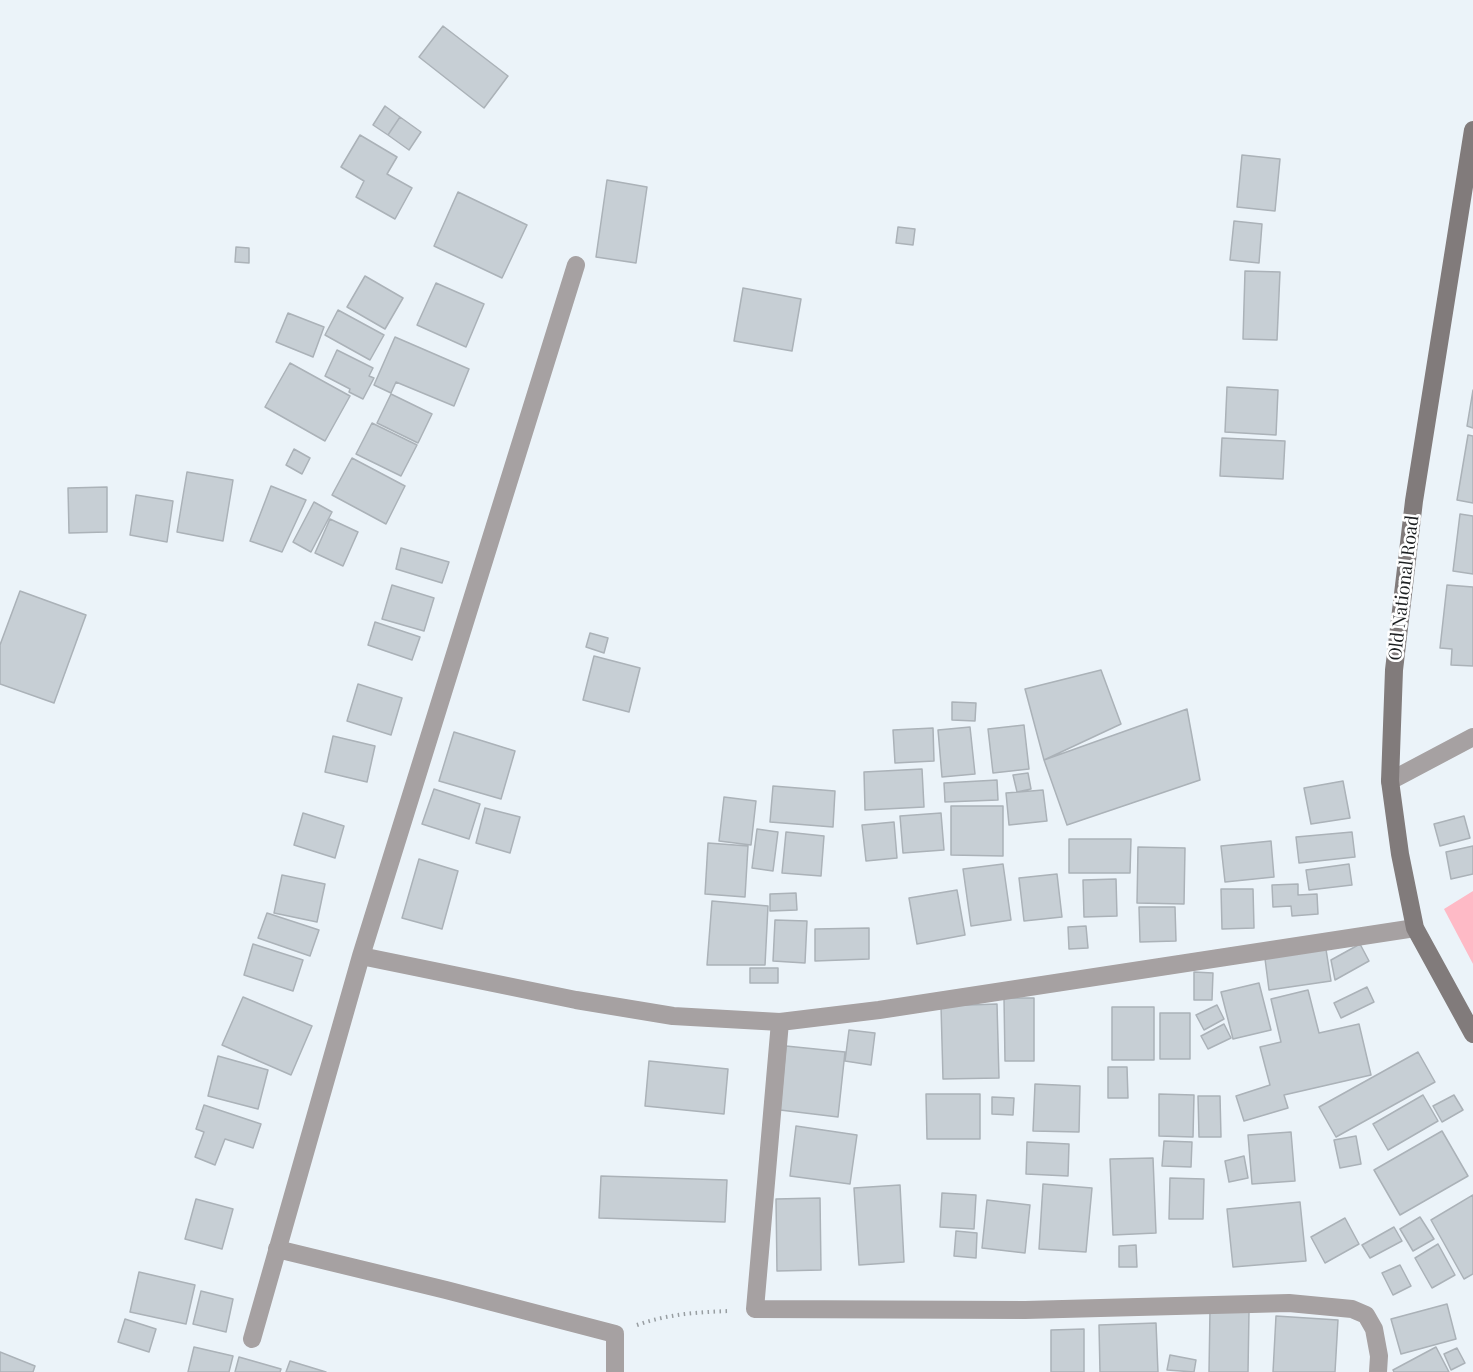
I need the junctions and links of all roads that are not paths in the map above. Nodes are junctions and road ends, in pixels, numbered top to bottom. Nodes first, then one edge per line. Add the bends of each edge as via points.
1 (1473, 130) edge
2 (576, 265) dead end
3 (1473, 737) edge
4 (1390, 781) junction
5 (1415, 928) junction
6 (361, 956) junction
7 (780, 1022) junction
8 (1473, 1034) edge
9 (277, 1249) junction
10 (252, 1339) dead end
11 (615, 1372) edge
12 (1378, 1372) edge

1 - 4 main road, Old National Road via 1414,501 1394,670
2 - 6 street
3 - 4 street
4 - 5 main road, Old National Road
5 - 7 street
5 - 8 main road, Old National Road
6 - 7 street via 673,1016
6 - 9 street
7 - 12 street via 755,1310 1025,1310 1289,1303 1352,1309 1365,1315 1374,1329
9 - 10 street
9 - 11 street via 615,1334

